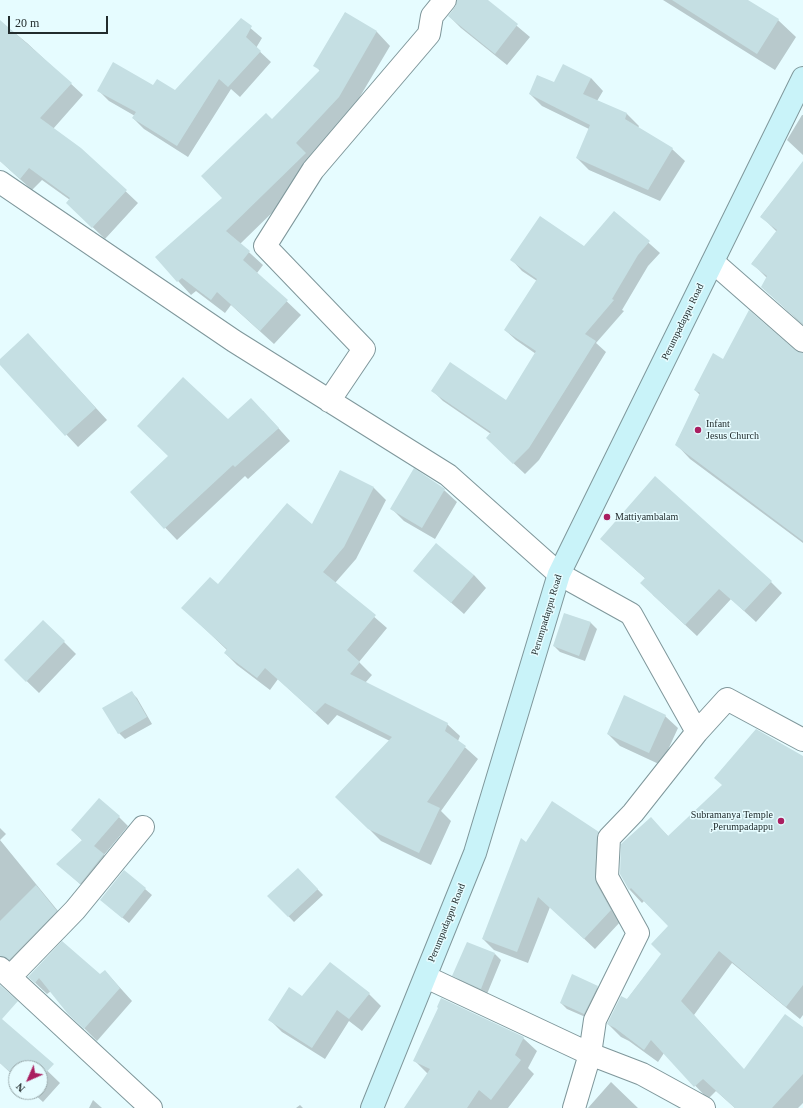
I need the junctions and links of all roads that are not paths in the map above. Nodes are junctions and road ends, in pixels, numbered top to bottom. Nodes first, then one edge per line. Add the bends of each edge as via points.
1 (445, 0) edge
2 (803, 78) edge
3 (0, 182) edge
4 (713, 262) junction
5 (803, 341) edge
6 (329, 401) junction
7 (559, 574) junction
8 (697, 732) junction
9 (803, 740) edge
10 (143, 827) dead end
11 (5, 973) edge
12 (426, 977) junction
13 (590, 1054) junction
14 (151, 1108) edge
15 (372, 1108) edge
16 (574, 1108) edge
17 (704, 1108) edge

1 - 6 street via 432,16 429,34 313,170 265,246 364,349
2 - 4 main road, Perumpadappu Road
3 - 6 street via 234,341
4 - 5 street
4 - 7 main road, Perumpadappu Road
6 - 7 street via 448,475
7 - 8 street via 631,614
7 - 12 main road, Perumpadappu Road via 475,853
8 - 9 street via 727,699
8 - 13 street via 633,813 609,838 607,877 638,933 594,1020
10 - 11 street via 75,910
11 - 14 street
12 - 13 street
12 - 15 main road, Perumpadappu Road
13 - 16 street
13 - 17 street via 642,1074

